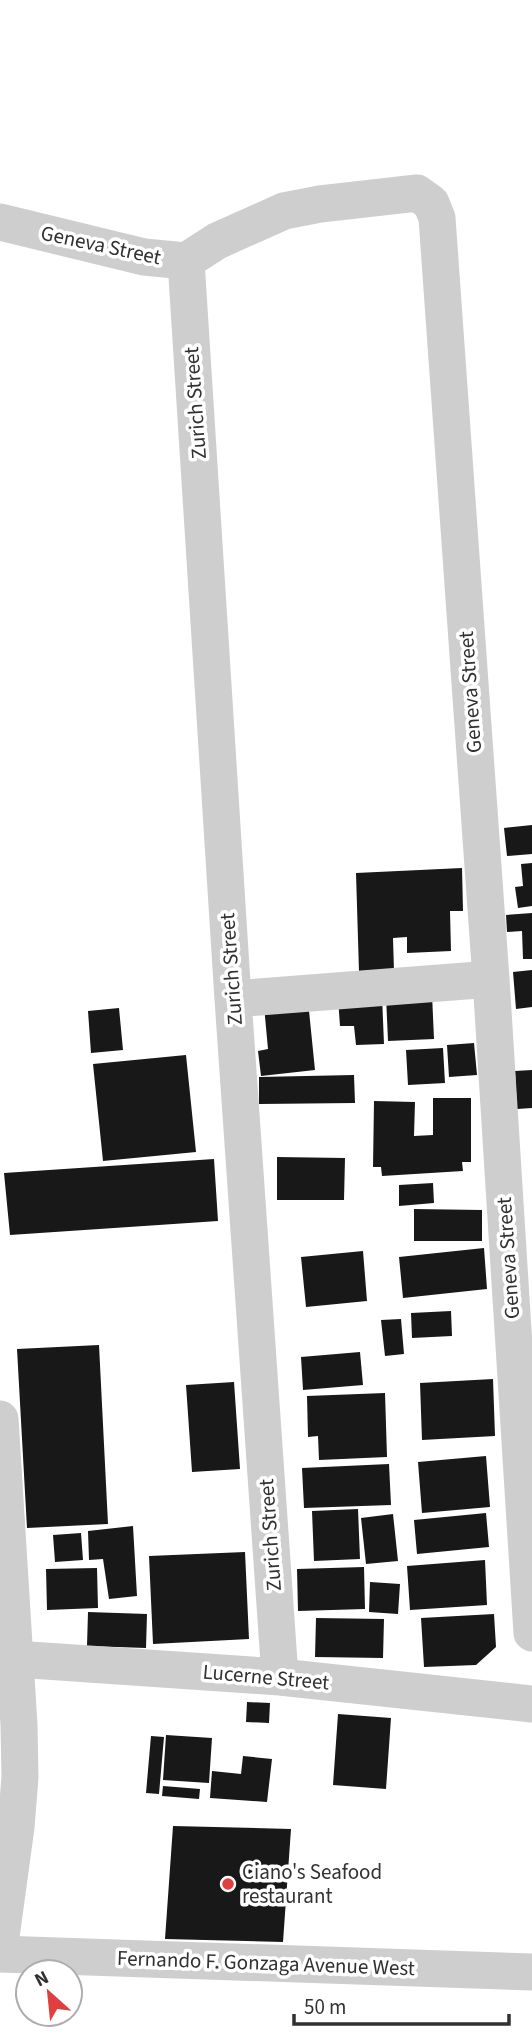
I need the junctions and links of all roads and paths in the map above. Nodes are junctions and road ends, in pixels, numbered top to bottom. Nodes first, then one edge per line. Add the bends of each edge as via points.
1 (0, 222) edge
2 (186, 261) junction
3 (491, 979) junction
4 (233, 999) junction
5 (0, 1419) edge
6 (532, 1633) edge
7 (7, 1658) edge
8 (280, 1677) junction
9 (532, 1704) edge
10 (0, 1944) edge
11 (0, 1954) edge
12 (532, 1972) edge

1 - 2 street, Geneva Street via 144,257
2 - 3 street, Geneva Street via 217,241 284,211 417,193 431,203 437,218
2 - 4 street, Zurich Street
3 - 4 street
3 - 6 street, Geneva Street
4 - 8 street, Zurich Street
5 - 7 street
7 - 8 street, Lucerne Street
7 - 10 street via 19,1725 20,1777
8 - 9 street, Lucerne Street
11 - 12 street, Fernando F. Gonzaga Avenue West

